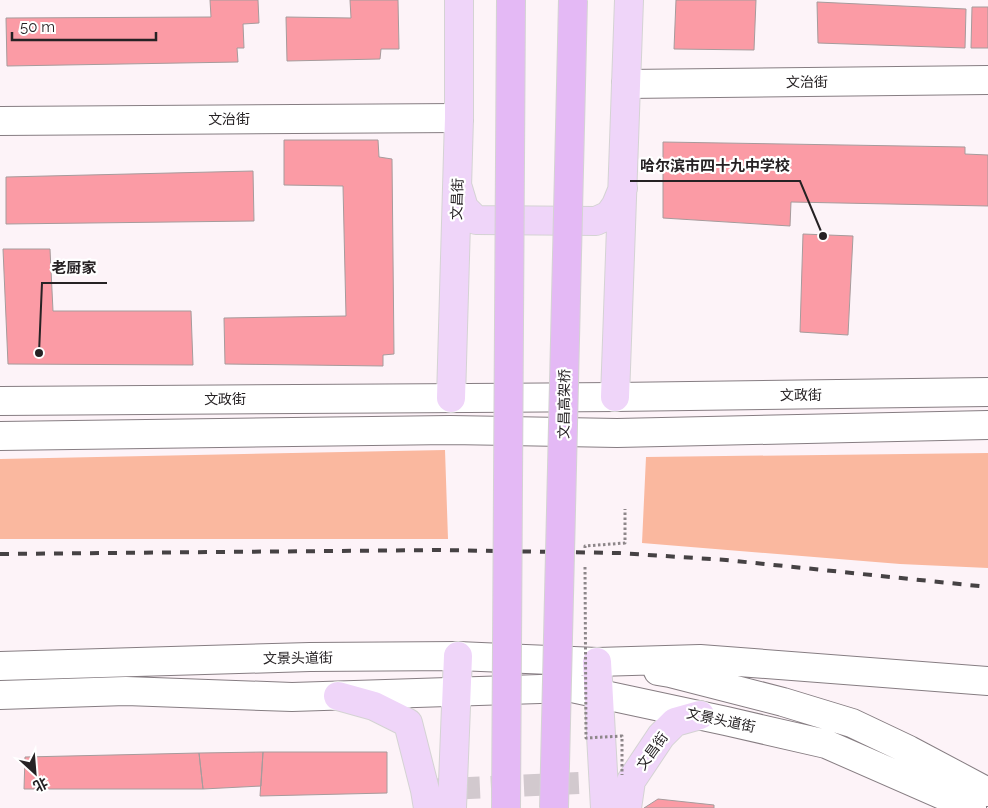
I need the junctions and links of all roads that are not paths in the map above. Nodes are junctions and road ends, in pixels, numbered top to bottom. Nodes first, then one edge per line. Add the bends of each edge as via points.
1 (459, 0) edge
2 (511, 0) edge
3 (573, 0) edge
4 (629, 0) edge
5 (988, 80) edge
6 (626, 84) junction
7 (459, 118) junction
8 (0, 121) edge
9 (457, 185) junction
10 (623, 188) junction
11 (988, 392) edge
12 (615, 397) junction
13 (451, 398) junction
14 (0, 401) edge
15 (988, 425) edge
16 (450, 430) junction
17 (617, 433) junction
18 (0, 436) edge
19 (458, 656) junction
20 (597, 662) junction
21 (0, 666) edge
22 (988, 681) edge
23 (457, 692) junction
24 (598, 694) junction
25 (0, 695) edge
26 (338, 696) junction
27 (700, 715) junction
28 (988, 792) edge
29 (428, 808) edge
30 (452, 808) edge
31 (506, 808) edge
32 (554, 808) edge
33 (605, 808) edge
34 (627, 808) edge
35 (972, 808) edge

1 - 7 main road, 文昌街
2 - 31 highway, bridge
3 - 32 highway, 文昌高架桥, bridge
4 - 6 main road
5 - 6 main road, 文治街
6 - 10 main road
7 - 8 main road, 文治街
7 - 9 main road, 文昌街
9 - 10 main road via 464,208 476,220 596,221 609,215
9 - 13 main road, 文昌街
10 - 12 main road
11 - 12 main road, 文政街
12 - 13 main road, 文政街
12 - 17 main road
13 - 14 main road, 文政街
13 - 16 main road
15 - 17 main road
16 - 17 main road
16 - 18 main road
19 - 20 main road, 文景头道街
19 - 21 main road, 文景头道街
19 - 23 main road
20 - 22 main road, 文景头道街 via 700,659
20 - 23 main road, 文景头道街
20 - 24 main road
20 - 28 main road, 文景头道街 via 670,673 852,723
23 - 24 main road, 文景头道街 via 572,688
23 - 26 main road, 文景头道街
23 - 30 main road
24 - 27 main road, 文景头道街
24 - 33 main road
25 - 26 main road, 文景头道街 via 126,691
26 - 29 main road via 374,706 408,723
27 - 34 main road, 文昌街 via 675,722 661,736 631,780
27 - 35 main road, 文景头道街 via 826,744

